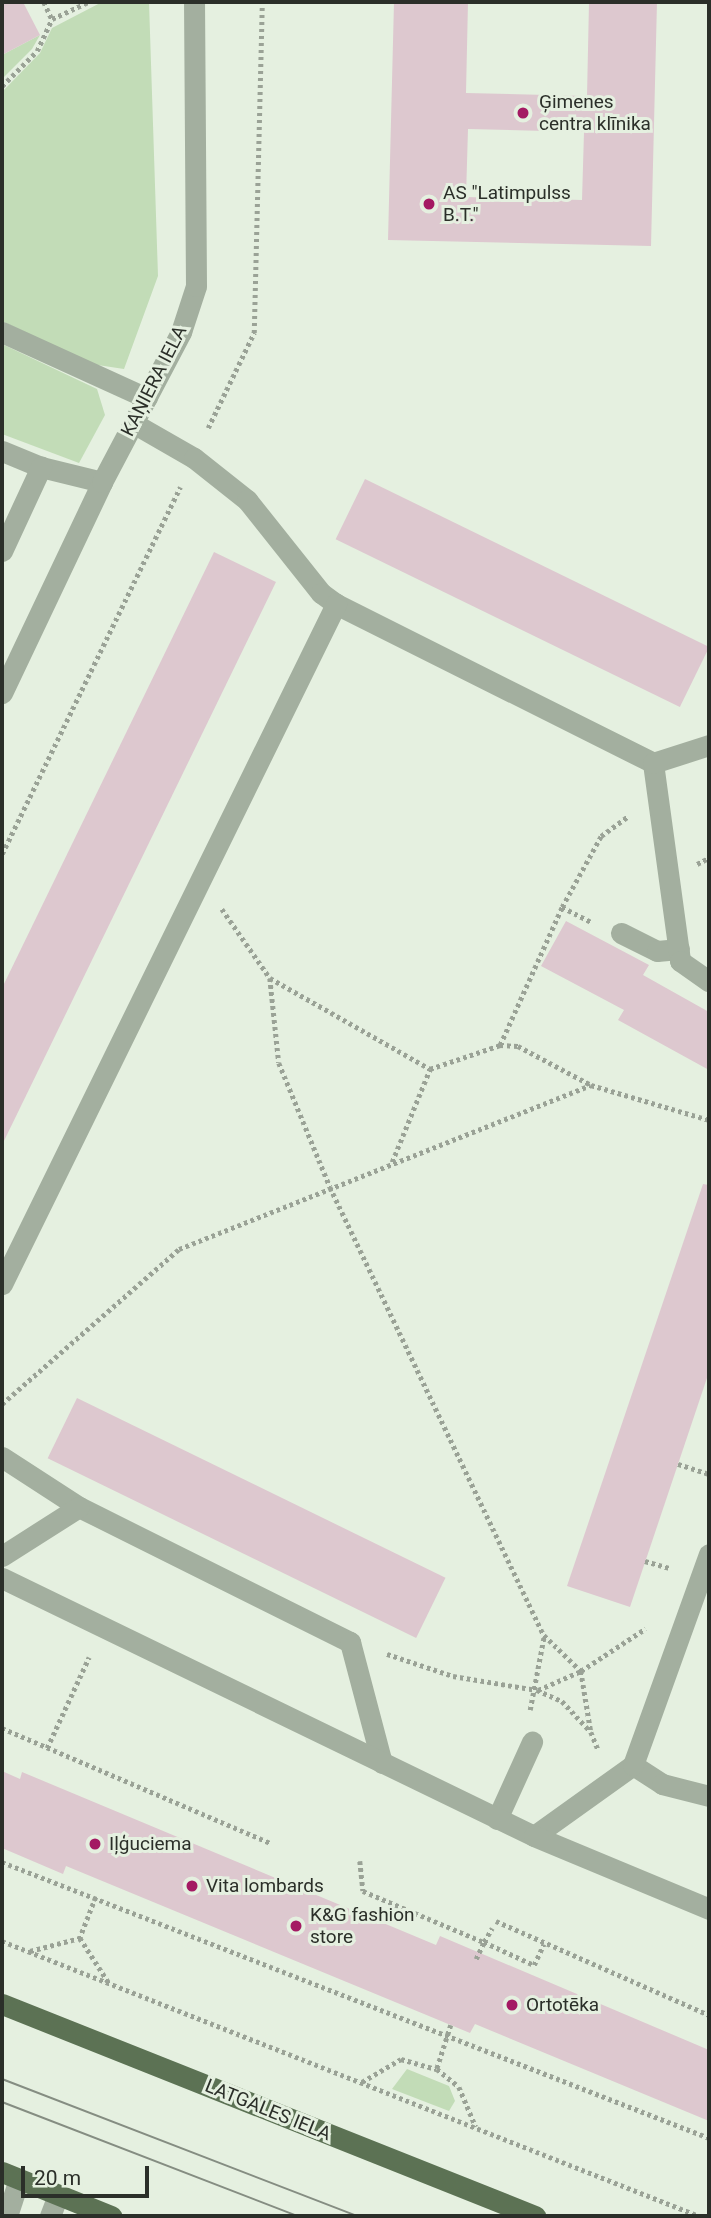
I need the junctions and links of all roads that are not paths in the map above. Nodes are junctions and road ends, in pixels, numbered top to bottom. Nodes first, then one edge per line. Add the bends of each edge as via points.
1 (194, 2) edge
2 (2, 332) edge
3 (147, 398) junction
4 (133, 423) junction
5 (2, 451) edge
6 (41, 467) junction
7 (102, 482) junction
8 (2, 551) edge
9 (336, 604) junction
10 (2, 693) edge
11 (709, 746) edge
12 (653, 763) junction
13 (621, 933) road end
14 (679, 949) junction
15 (709, 981) edge
16 (2, 1284) edge
17 (2, 1457) edge
18 (79, 1507) junction
19 (709, 1554) edge
20 (2, 1556) edge
21 (2, 1578) edge
22 (532, 1742) dead end
23 (382, 1763) junction
24 (633, 1765) junction
25 (709, 1796) edge
26 (496, 1819) junction
27 (534, 1836) junction
28 (709, 1909) edge
29 (2, 2004) edge
30 (11, 2176) edge
31 (58, 2195) junction
32 (7, 2216) edge
33 (50, 2216) edge
34 (111, 2216) edge
35 (535, 2216) edge

1 - 3 street, KAŅIERA IELA via 196,286 181,332
2 - 3 street
3 - 4 street, KAŅIERA IELA
4 - 7 street, KAŅIERA IELA
4 - 9 street via 194,458 247,500 321,593
5 - 6 street
6 - 7 street
6 - 8 street
7 - 10 street, KAŅIERA IELA
9 - 12 street
9 - 16 street
11 - 12 street
12 - 14 street
13 - 14 street via 657,951
14 - 15 street via 680,961
17 - 18 street
18 - 20 street
18 - 23 street via 350,1642
19 - 24 street
21 - 23 street
22 - 26 street
23 - 26 street
24 - 25 street via 662,1784
24 - 27 street
26 - 27 street
27 - 28 street
29 - 35 highway, LATGALES IELA
30 - 31 highway
30 - 32 street
31 - 33 street
31 - 34 highway

